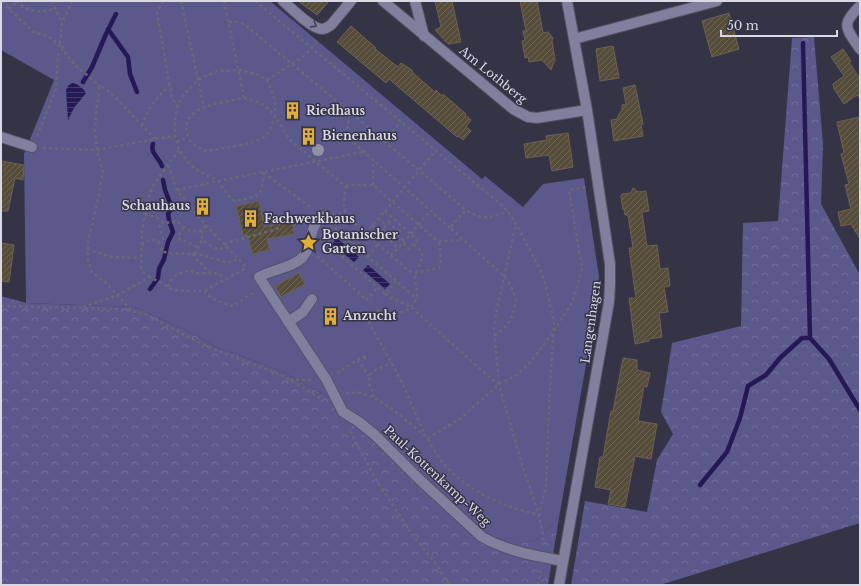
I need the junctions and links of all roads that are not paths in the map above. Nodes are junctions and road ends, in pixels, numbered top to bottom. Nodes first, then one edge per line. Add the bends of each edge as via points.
1 (283, 1) edge
2 (350, 1) edge
3 (383, 1) edge
4 (415, 1) edge
5 (567, 1) edge
6 (717, 1) edge
7 (860, 6) edge
8 (424, 36) junction
9 (574, 39) junction
10 (860, 49) edge
11 (587, 110) junction
12 (1, 137) edge
13 (32, 147) road end
14 (322, 216) road end
15 (312, 298) dead end
16 (288, 322) junction
17 (563, 561) junction
18 (559, 585) edge

1 -> 2 street via 315,27 322,29 331,25
3 - 8 street, Am Lothberg
4 - 8 street
5 - 9 street, Langenhagen
6 - 9 street
7 - 10 street via 849,16 847,28
8 - 11 street, Am Lothberg via 520,114 536,118
9 - 11 street, Langenhagen
11 - 17 street, Langenhagen via 610,264 610,284 609,302
12 - 13 street
14 - 16 street via 312,229 310,245 303,257 296,263 259,277
15 - 16 street via 303,312
16 - 17 street, Paul-Kottenkamp-Weg via 329,378 334,396 343,412 375,435 482,537 505,547
17 - 18 street, Langenhagen

